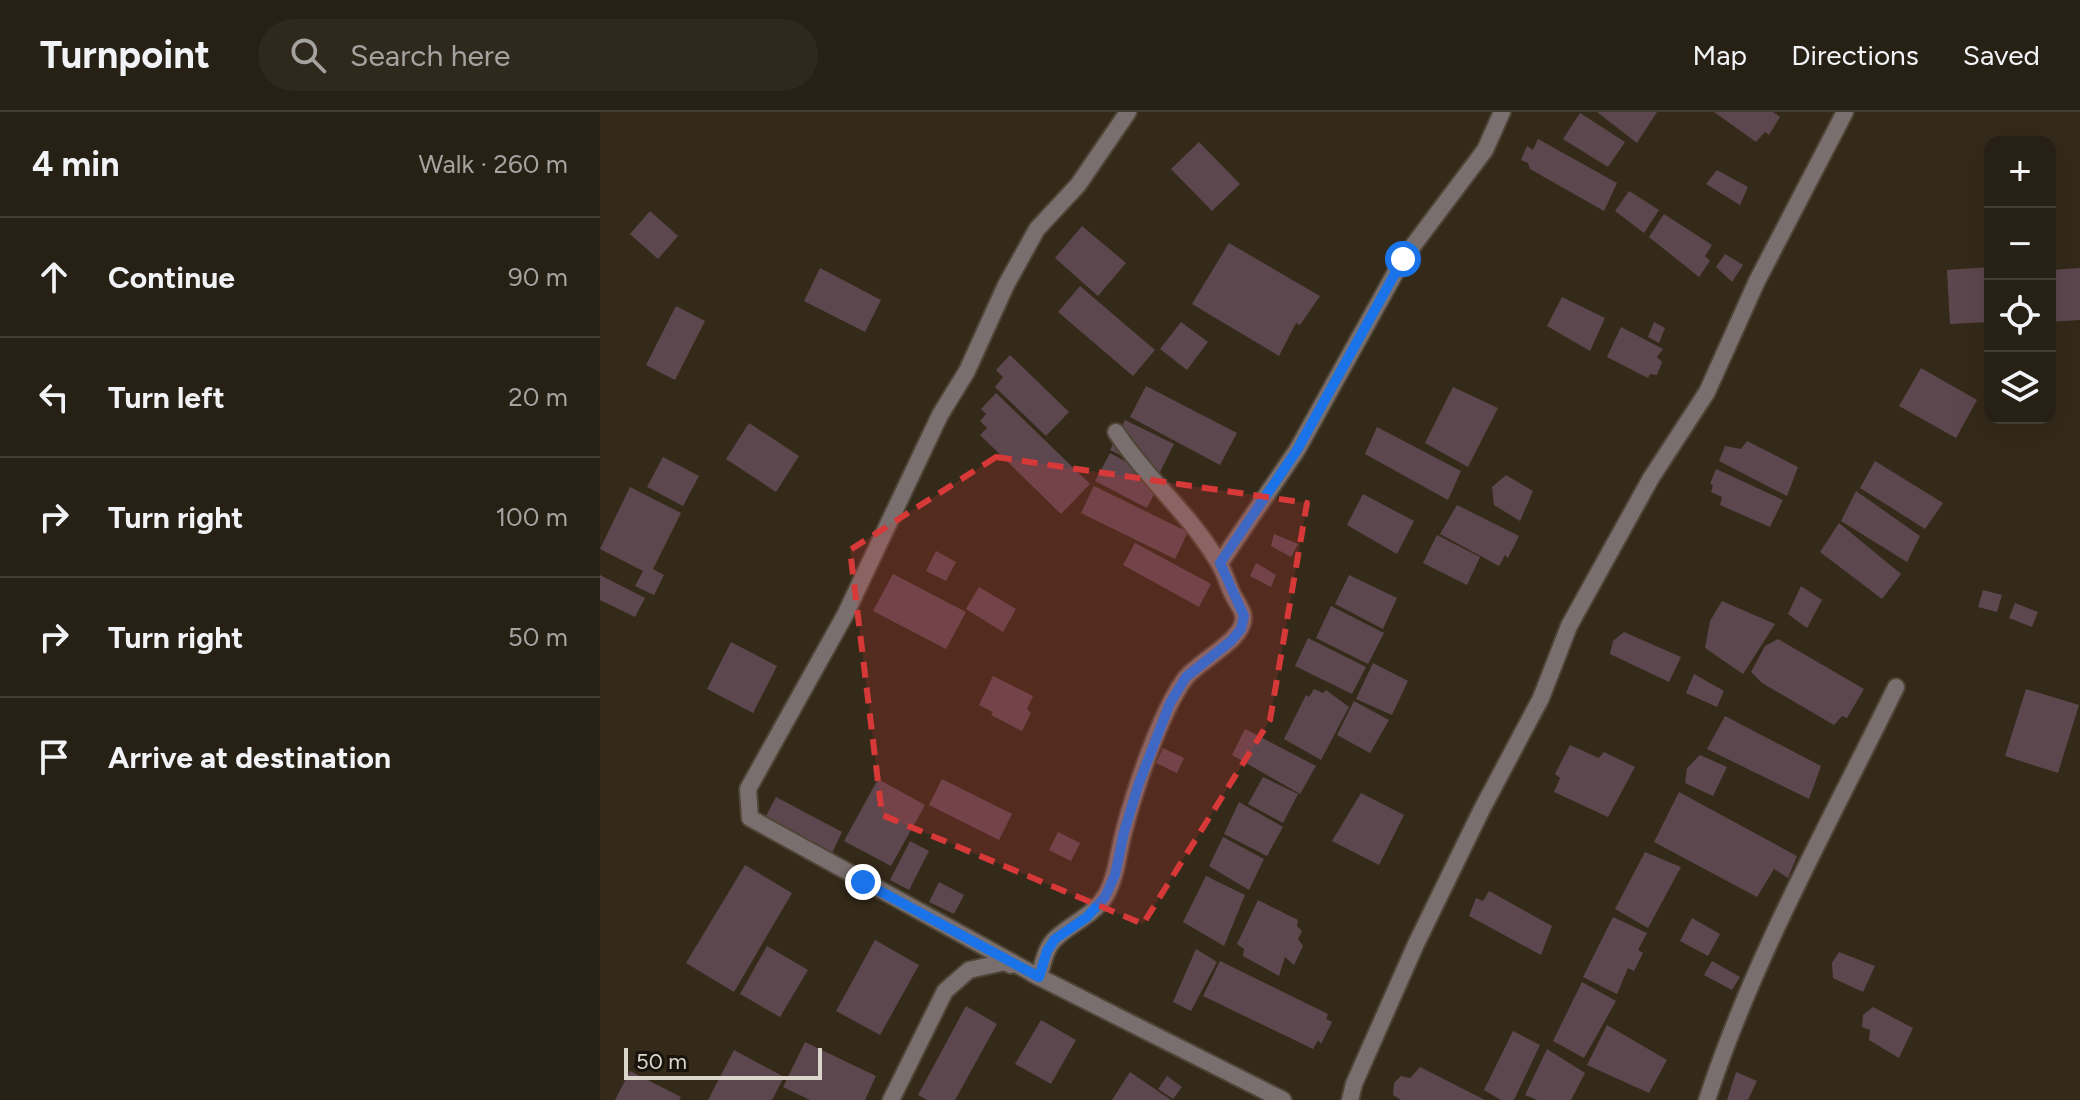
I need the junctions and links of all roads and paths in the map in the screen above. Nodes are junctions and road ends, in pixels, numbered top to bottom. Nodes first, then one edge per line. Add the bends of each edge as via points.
1 (1128, 112) edge
2 (1502, 112) edge
3 (1845, 112) edge
4 (1116, 432) dead end
5 (1220, 563) junction
6 (1896, 687) dead end
7 (1039, 977) junction
8 (891, 1100) edge
9 (1283, 1100) edge
10 (1350, 1100) edge
11 (1707, 1100) edge

1 - 7 street via 1078,185 1037,229 940,415 845,615 748,789 750,818
2 - 5 street via 1485,150 1403,259 1297,450
3 - 10 street via 1757,281 1707,392 1651,478 1569,626 1541,698 1416,944
4 - 5 street
5 - 7 street via 1244,616 1241,629 1186,677 1170,703 1105,897 1055,939
6 - 11 street via 1764,955
7 - 8 street via 1005,962 969,970 945,991
7 - 9 street

